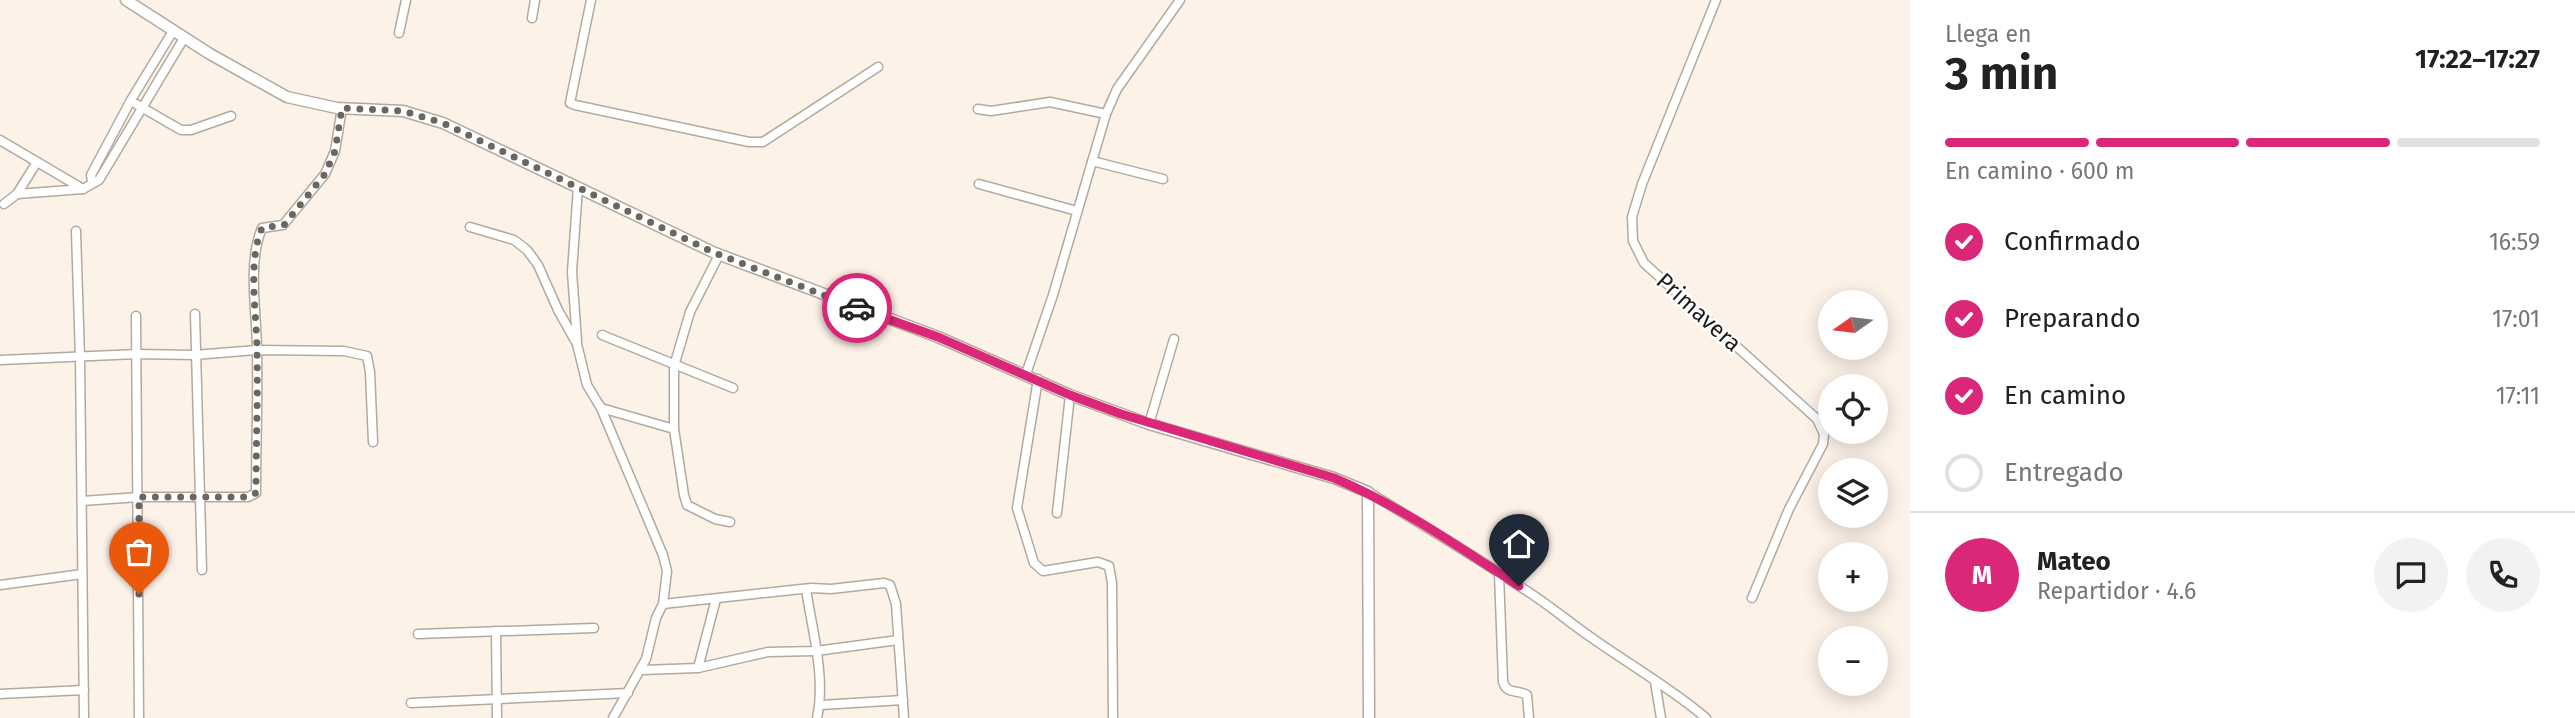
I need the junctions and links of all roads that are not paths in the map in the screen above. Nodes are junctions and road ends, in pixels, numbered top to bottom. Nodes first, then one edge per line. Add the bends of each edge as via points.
1 (125, 0) edge
2 (406, 0) edge
3 (535, 0) edge
4 (591, 0) edge
5 (1180, 0) edge
6 (1716, 0) edge
7 (532, 18) dead end
8 (173, 31) junction
9 (399, 33) dead end
10 (184, 38) junction
11 (878, 67) dead end
12 (131, 100) junction
13 (140, 107) junction
14 (342, 108) junction
15 (978, 109) dead end
16 (1106, 114) junction
17 (231, 116) dead end
18 (0, 140) edge
19 (1092, 161) junction
20 (37, 162) junction
21 (1163, 179) dead end
22 (92, 182) junction
23 (979, 184) dead end
24 (578, 187) junction
25 (83, 189) junction
26 (17, 194) junction
27 (4, 204) dead end
28 (1077, 211) junction
29 (470, 226) dead end
30 (76, 231) dead end
31 (719, 255) junction
32 (195, 314) dead end
33 (136, 316) dead end
34 (602, 335) dead end
35 (1174, 339) dead end
36 (577, 344) junction
37 (257, 350) junction
38 (137, 354) junction
39 (195, 355) junction
40 (80, 358) junction
41 (0, 360) edge
42 (674, 366) junction
43 (1026, 374) junction
44 (1038, 379) junction
45 (733, 388) dead end
46 (1070, 395) junction
47 (601, 408) junction
48 (1149, 424) junction
49 (674, 429) junction
50 (373, 442) dead end
51 (1368, 492) junction
52 (139, 497) junction
53 (200, 498) junction
54 (82, 501) junction
55 (1057, 513) dead end
56 (730, 522) dead end
57 (202, 570) dead end
58 (1499, 573) junction
59 (82, 574) junction
60 (0, 585) edge
61 (806, 589) junction
62 (1752, 598) dead end
63 (716, 599) junction
64 (663, 604) junction
65 (594, 628) dead end
66 (496, 631) junction
67 (418, 634) dead end
68 (898, 640) junction
69 (816, 651) junction
70 (698, 668) junction
71 (642, 670) junction
72 (1655, 682) junction
73 (84, 690) junction
74 (628, 693) junction
75 (0, 694) edge
76 (497, 699) junction
77 (903, 700) junction
78 (411, 703) dead end
79 (821, 705) junction
80 (84, 718) edge
81 (139, 718) edge
82 (497, 718) edge
83 (612, 718) edge
84 (817, 718) edge
85 (904, 718) edge
86 (1113, 718) edge
87 (1369, 718) edge
88 (1529, 718) edge
89 (1661, 718) edge
90 (1706, 718) edge

1 - 8 street
2 - 9 street
3 - 7 street
4 - 11 street via 570,103 763,142
5 - 16 street via 1117,89
6 - 62 street, Primavera via 1642,184 1631,230 1644,262 1816,419 1824,434
8 - 10 street
8 - 12 street
10 - 13 street
10 - 14 street via 287,97
12 - 13 street
12 - 22 street via 90,175
13 - 17 street via 181,130
13 - 22 street via 99,180
14 - 24 street via 403,111 443,123
14 - 37 street via 335,151 325,174 284,225 262,228 258,237 254,284
15 - 16 street via 1049,102
16 - 19 street
18 - 20 street
19 - 21 street
19 - 28 street
20 - 25 street
20 - 26 street
22 - 25 street
23 - 28 street
24 - 31 street
24 - 36 street via 572,272
25 - 26 street
26 - 27 street
28 - 43 street
29 - 36 street via 514,240 527,250
30 - 40 street
31 - 42 street via 690,312
31 - 43 street
32 - 39 street
33 - 38 street
34 - 42 street
35 - 48 street
36 - 47 street via 587,385
37 - 39 street
37 - 50 street via 344,351 367,356
37 - 53 street via 256,493
38 - 39 street
38 - 40 street
38 - 52 street
39 - 53 street
40 - 41 street
40 - 54 street
42 - 45 street
42 - 49 street
43 - 44 street
44 - 46 street
44 - 86 street via 1017,508 1034,563 1043,571 1098,562 1110,566
46 - 48 street
46 - 55 street
47 - 49 street
47 - 64 street via 663,555 667,571
48 - 51 street
49 - 56 street via 687,505
51 - 58 street
51 - 87 street
52 - 53 street
52 - 54 street
52 - 81 street
53 - 57 street
54 - 59 street
58 - 72 street
58 - 88 street via 1503,682 1510,692 1527,695
59 - 60 street
59 - 73 street
61 - 63 street
61 - 68 street via 890,585
61 - 69 street
63 - 64 street
63 - 70 street
64 - 71 street
65 - 66 street
66 - 67 street
66 - 76 street
68 - 69 street
68 - 77 street
69 - 70 street via 768,652
69 - 79 street
70 - 71 street
71 - 74 street
72 - 89 street
72 - 90 street
73 - 75 street
73 - 80 street
74 - 76 street
74 - 83 street
76 - 78 street
76 - 82 street
77 - 79 street
77 - 85 street
79 - 84 street

